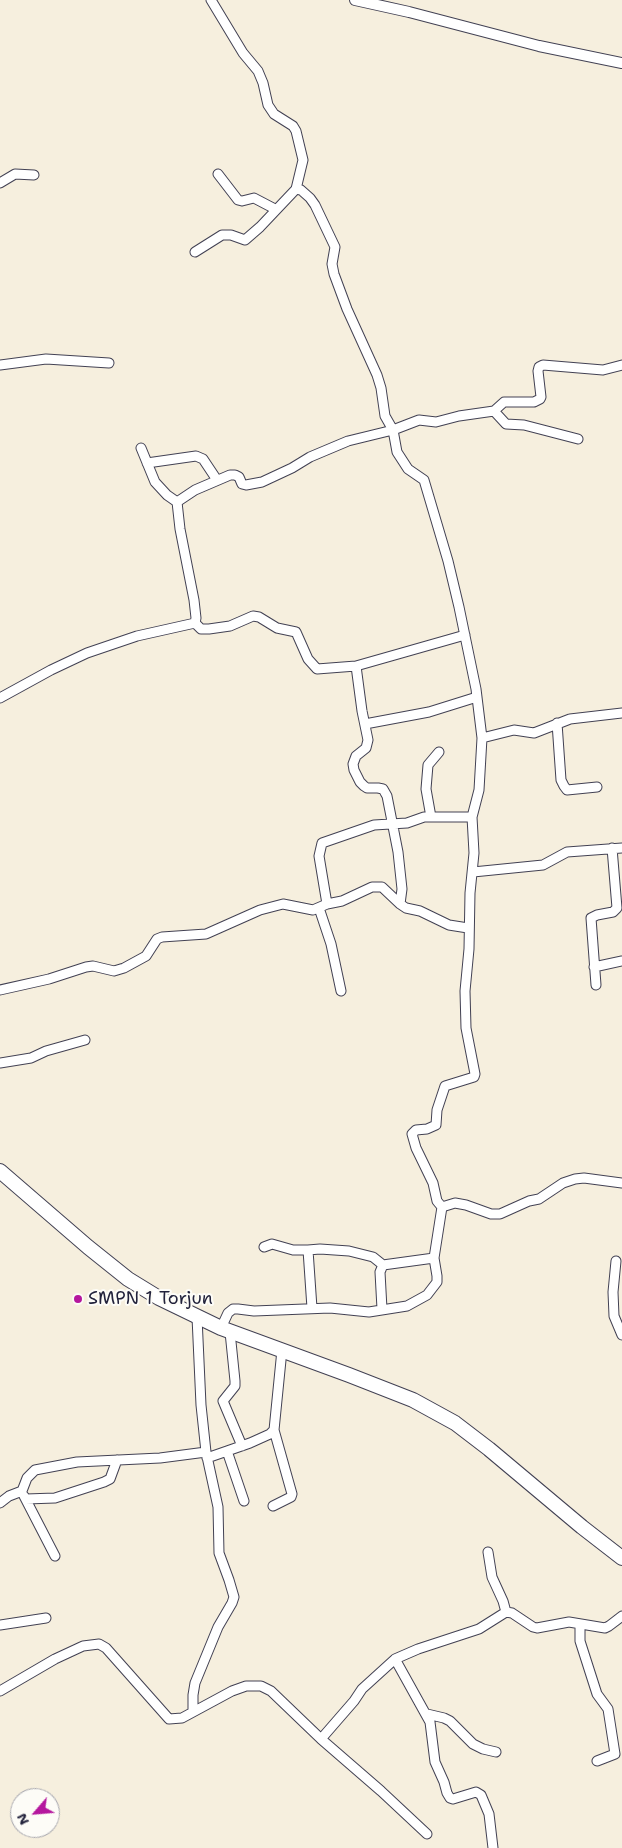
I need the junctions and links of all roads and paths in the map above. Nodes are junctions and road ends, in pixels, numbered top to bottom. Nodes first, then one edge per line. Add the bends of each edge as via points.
1 (211, 0) edge
2 (356, 0) edge
3 (622, 63) edge
4 (218, 174) dead end
5 (34, 175) dead end
6 (0, 183) edge
7 (296, 189) junction
8 (276, 209) junction
9 (195, 252) dead end
10 (109, 363) dead end
11 (0, 365) edge
12 (622, 365) edge
13 (494, 410) junction
14 (393, 430) junction
15 (578, 439) dead end
16 (141, 448) dead end
17 (147, 463) junction
18 (217, 480) junction
19 (177, 502) junction
20 (195, 623) junction
21 (465, 635) junction
22 (356, 666) junction
23 (477, 697) junction
24 (0, 698) edge
25 (622, 713) edge
26 (557, 723) junction
27 (365, 724) junction
28 (482, 738) junction
29 (439, 752) dead end
30 (597, 787) dead end
31 (472, 816) junction
32 (430, 817) junction
33 (394, 825) junction
34 (612, 848) junction
35 (622, 848) edge
36 (473, 872) junction
37 (400, 904) junction
38 (323, 906) junction
39 (468, 928) junction
40 (622, 961) edge
41 (594, 966) junction
42 (596, 985) dead end
43 (0, 990) edge
44 (341, 991) dead end
45 (85, 1040) dead end
46 (0, 1063) edge
47 (0, 1171) edge
48 (622, 1183) edge
49 (442, 1207) junction
50 (264, 1247) dead end
51 (308, 1250) junction
52 (434, 1258) junction
53 (616, 1261) dead end
54 (384, 1264) junction
55 (312, 1308) junction
56 (382, 1309) junction
57 (197, 1318) junction
58 (226, 1330) junction
59 (622, 1335) edge
60 (282, 1350) junction
61 (274, 1430) junction
62 (242, 1446) junction
63 (226, 1451) junction
64 (207, 1455) junction
65 (117, 1460) junction
66 (24, 1495) junction
67 (244, 1500) dead end
68 (0, 1502) edge
69 (274, 1506) dead end
70 (488, 1552) dead end
71 (55, 1556) dead end
72 (622, 1558) edge
73 (506, 1612) junction
74 (622, 1616) edge
75 (46, 1618) dead end
76 (0, 1625) edge
77 (580, 1625) junction
78 (396, 1659) junction
79 (0, 1691) edge
80 (193, 1711) junction
81 (427, 1714) junction
82 (324, 1737) junction
83 (496, 1752) dead end
84 (619, 1755) edge
85 (598, 1761) dead end
86 (427, 1834) dead end
87 (493, 1848) edge

1 - 7 street via 243,53 258,71 268,105 296,131 303,160
2 - 3 street via 539,46
4 - 8 street via 238,200 254,198
5 - 6 street via 15,174
7 - 8 street
7 - 14 street via 315,205 334,247 334,274 376,375 385,416
8 - 9 street via 245,240 222,235
10 - 11 street via 46,358
12 - 13 street via 603,370 541,365 538,371 540,399 504,402
13 - 14 street via 436,422 419,420
13 - 15 street via 506,424 524,425
14 - 18 street via 348,441 262,482 242,484 235,475
14 - 21 street via 402,462 424,480
16 - 17 street
17 - 18 street via 196,456 203,459
17 - 19 street via 160,488
18 - 19 street
19 - 20 street
20 - 22 street via 202,629 209,629 230,626 253,616 277,628 296,632 308,659 317,669
20 - 24 street via 137,636 87,653
21 - 22 street
21 - 23 street
22 - 27 street
23 - 27 street via 429,712
23 - 28 street
25 - 26 street
26 - 28 street via 541,732 514,730
26 - 30 street via 564,786 567,790
27 - 33 street via 368,745 356,756 354,770 364,786 385,792
28 - 31 street via 480,782
29 - 32 street via 428,765 426,789
31 - 32 street
31 - 36 street
32 - 33 street
33 - 37 street via 402,889
33 - 38 street via 374,825 322,843 319,856
34 - 35 street
34 - 36 street via 567,852 543,865
34 - 41 street via 617,908 592,918
36 - 39 street
37 - 38 street via 378,886 342,902
37 - 39 street via 450,925
38 - 43 street via 313,910 283,904 260,910 206,934 162,937 146,956 124,968 114,971 86,967
38 - 44 street
39 - 49 street via 466,1028 474,1078 445,1086 436,1125 412,1134
40 - 41 street
41 - 42 street
45 - 46 street via 31,1058
47 - 57 main road via 128,1279
48 - 49 street via 575,1179 539,1199 529,1200 500,1214 455,1203
49 - 52 street
50 - 51 street via 272,1244 292,1250
51 - 54 street via 349,1251 373,1257
51 - 55 street
52 - 54 street
52 - 56 street via 436,1282 427,1295 407,1306
53 - 59 street via 614,1316
54 - 56 street via 380,1272
55 - 56 street via 369,1312
55 - 58 street via 233,1310 228,1313
57 - 58 main road
57 - 64 street
58 - 60 main road
58 - 62 street via 236,1382 223,1401
60 - 61 street
60 - 72 main road via 413,1400 455,1423
61 - 62 street
61 - 69 street via 292,1494
62 - 63 street
63 - 64 street
63 - 67 street
64 - 65 street
64 - 80 street via 218,1507 219,1553 234,1597 195,1683
65 - 66 street via 110,1479 104,1482 54,1498
65 - 66 street via 77,1462 35,1470 26,1478
66 - 68 street via 9,1496
66 - 71 street
70 - 73 street via 492,1577
73 - 77 street via 533,1627 569,1622
73 - 78 street via 479,1629
74 - 77 street via 605,1628
75 - 76 street
77 - 84 street via 581,1646 597,1694 608,1709
78 - 81 street
78 - 82 street via 362,1689
79 - 80 street via 55,1659 83,1646 99,1644 169,1719 182,1718
80 - 82 street via 232,1691 246,1686 261,1686
81 - 83 street via 450,1721 473,1744
81 - 87 street via 435,1762 447,1793 453,1799 476,1792 482,1796 489,1814
82 - 86 street
84 - 85 street

